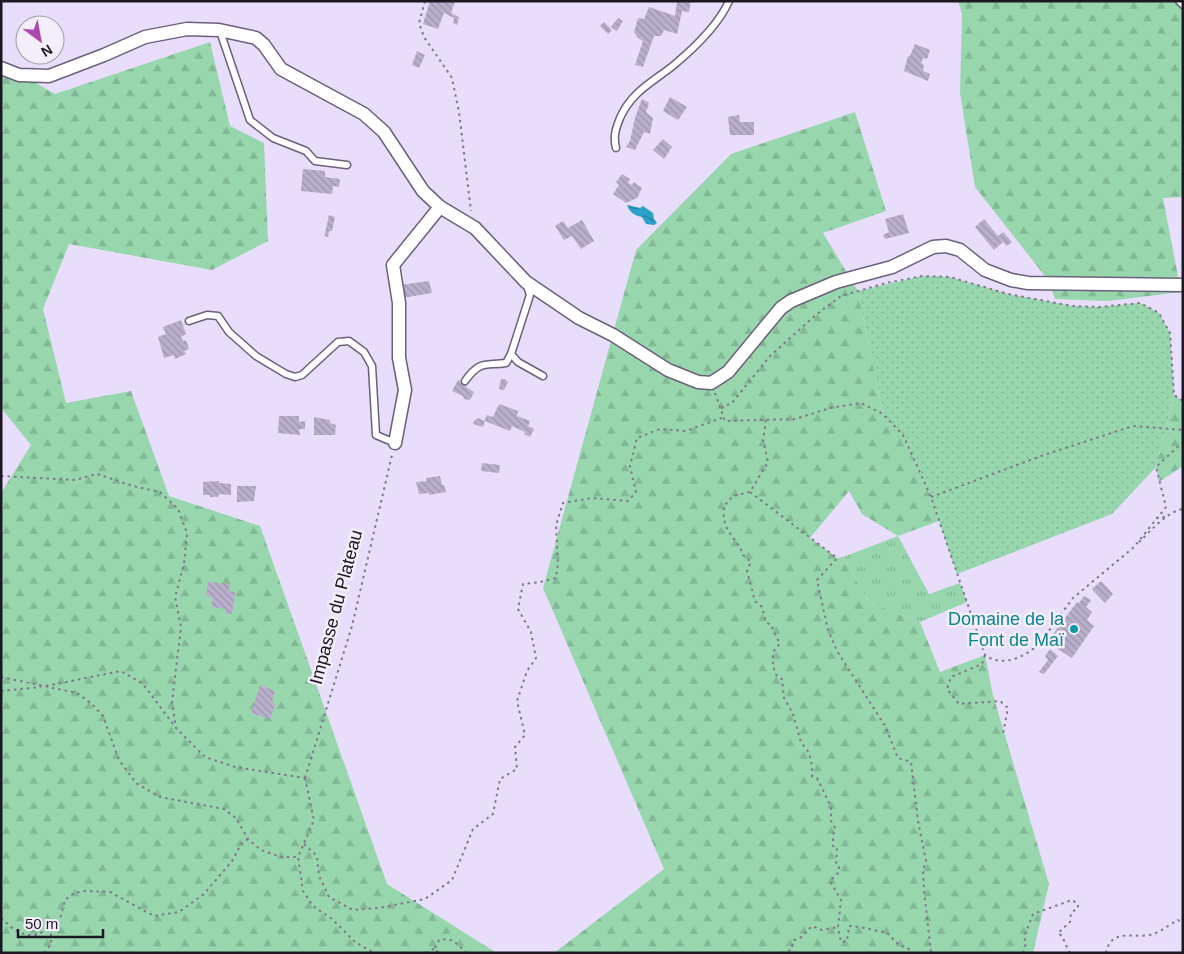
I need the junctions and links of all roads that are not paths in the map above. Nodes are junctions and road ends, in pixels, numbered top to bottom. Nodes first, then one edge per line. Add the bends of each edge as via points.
1 (730, 1) edge
2 (1178, 1) edge
3 (1183, 5) edge
4 (219, 30) junction
5 (1, 68) edge
6 (616, 148) dead end
7 (347, 164) dead end
8 (440, 207) junction
9 (526, 282) junction
10 (1183, 285) edge
11 (189, 321) dead end
12 (512, 354) junction
13 (543, 376) dead end
14 (465, 381) dead end
15 (395, 444) joint

1 - 6 lane via 694,47 632,97 616,128
2 - 3 lane
4 - 5 street via 187,29 145,37 49,76 19,75
4 - 7 lane via 250,120 273,138 306,151 315,161
4 - 8 street via 256,38 282,69 364,114 384,132 423,191
8 - 9 street via 475,228
8 - 15 street via 393,264 399,303 399,358 405,390
9 - 10 street via 668,370 698,382 711,383 728,372 781,308 791,301 836,282 892,267 933,247 960,250 985,270 1028,283
9 - 12 lane via 530,295
11 - 15 lane via 207,315 218,316 229,332 256,356 295,377 302,375 338,342 349,341 364,352 372,366 376,435
12 - 13 lane via 518,362
12 - 14 lane via 506,363 480,365

